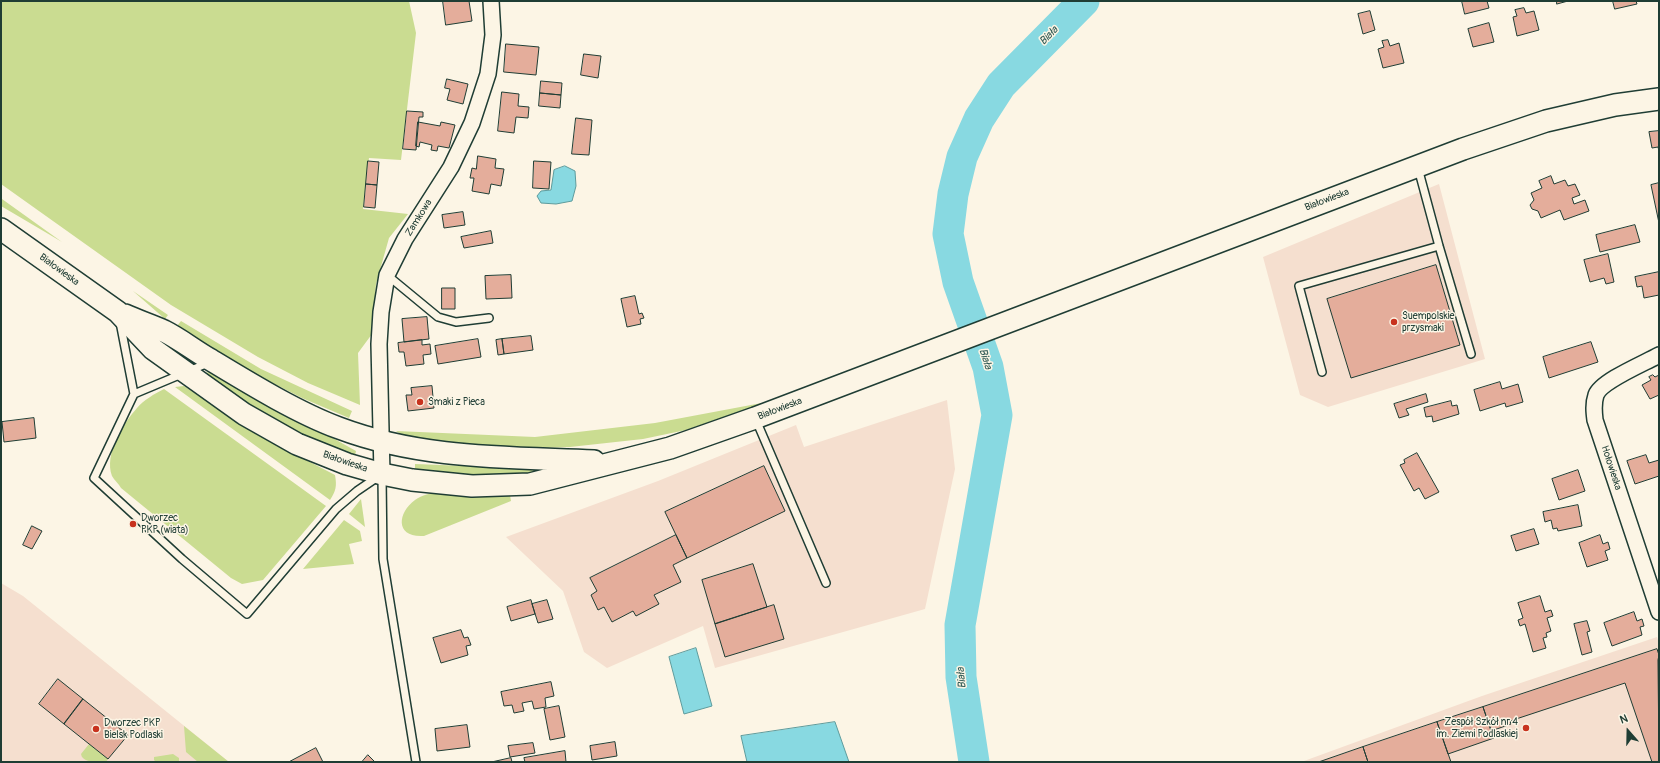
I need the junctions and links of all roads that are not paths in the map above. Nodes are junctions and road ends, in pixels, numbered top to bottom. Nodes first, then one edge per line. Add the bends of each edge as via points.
1 (491, 1) edge
2 (1659, 100) edge
3 (1417, 166) junction
4 (1, 229) edge
5 (1439, 246) junction
6 (387, 275) junction
7 (118, 312) junction
8 (489, 318) dead end
9 (1471, 354) dead end
10 (1659, 355) edge
11 (212, 361) junction
12 (185, 372) junction
13 (1322, 372) dead end
14 (134, 394) junction
15 (755, 418) junction
16 (382, 442) junction
17 (614, 462) junction
18 (382, 474) junction
19 (826, 583) dead end
20 (1659, 612) edge
21 (416, 762) edge

1 - 6 street, Zamkowa via 493,35 488,74 472,123 451,167 405,239
2 - 3 main road, Białowieska via 1615,105 1546,121
3 - 5 lane
3 - 15 main road, Białowieska
4 - 7 main road, Białowieska
5 - 9 lane
5 - 13 lane via 1299,286
6 - 8 lane via 438,317 456,322
6 - 16 street, Zamkowa via 379,344
7 - 11 main road, Białowieska via 165,332
7 - 12 main road, Białowieska via 153,349
7 - 14 lane
10 - 20 street, Hołowieska via 1606,384 1596,394 1594,406 1596,420
11 - 12 lane
11 - 16 main road, Białowieska via 338,428
12 - 14 lane
12 - 18 main road, Białowieska via 244,414 297,444 347,464
14 - 18 lane via 94,478 182,559 247,614 336,509
15 - 17 main road, Białowieska via 670,448
15 - 19 lane
16 - 17 main road, Białowieska via 424,451 474,457
16 - 18 street, Zamkowa
17 - 18 main road, Białowieska via 530,484 472,486
18 - 21 lane via 383,558

